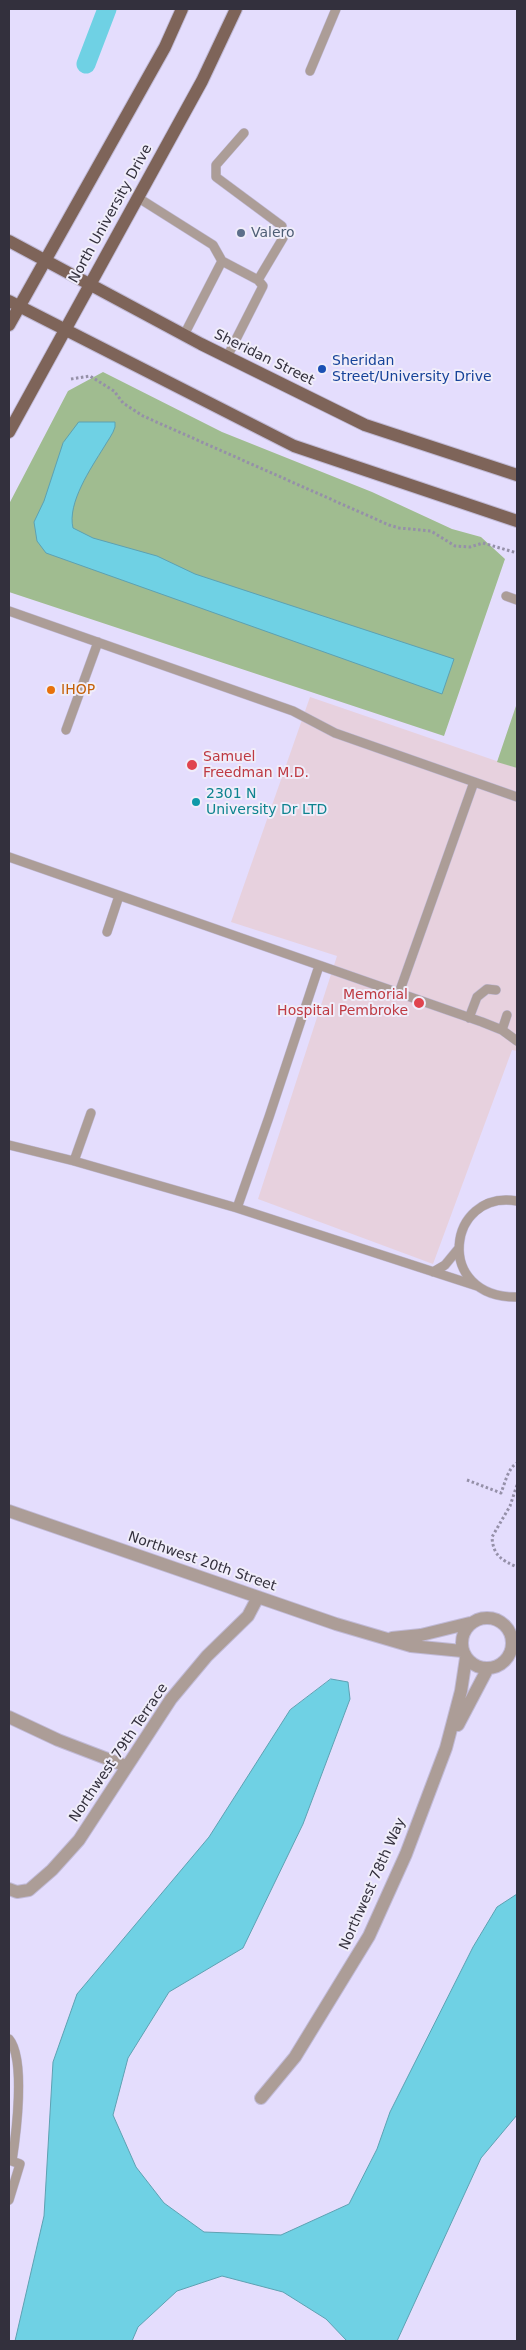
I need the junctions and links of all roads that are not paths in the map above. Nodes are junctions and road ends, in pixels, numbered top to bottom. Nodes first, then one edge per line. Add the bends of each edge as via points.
1 (182, 9) edge
2 (236, 9) edge
3 (336, 9) edge
4 (310, 71) dead end
5 (244, 133) dead end
6 (137, 197) junction
7 (9, 241) edge
8 (45, 260) junction
9 (222, 261) junction
10 (258, 280) junction
11 (90, 284) junction
12 (14, 304) edge
13 (9, 325) edge
14 (64, 330) junction
15 (184, 335) junction
16 (227, 357) junction
17 (9, 432) edge
18 (517, 475) edge
19 (517, 521) edge
20 (506, 596) dead end
21 (517, 600) edge
22 (9, 611) edge
23 (98, 642) junction
24 (66, 730) dead end
25 (474, 782) junction
26 (517, 797) edge
27 (9, 857) edge
28 (119, 896) junction
29 (107, 932) dead end
30 (318, 966) junction
31 (496, 990) dead end
32 (400, 994) junction
33 (507, 1015) dead end
34 (470, 1018) junction
35 (502, 1030) junction
36 (517, 1041) edge
37 (91, 1114) dead end
38 (9, 1145) edge
39 (74, 1161) junction
40 (517, 1201) edge
41 (237, 1208) junction
42 (459, 1248) junction
43 (433, 1272) junction
44 (477, 1286) junction
45 (517, 1297) edge
46 (9, 1511) edge
47 (258, 1597) junction
48 (470, 1624) junction
49 (513, 1631) edge
50 (386, 1638) junction
51 (464, 1654) junction
52 (517, 1659) edge
53 (504, 1661) junction
54 (488, 1668) junction
55 (9, 1717) edge
56 (446, 1748) junction
57 (126, 1766) junction
58 (13, 1890) edge
59 (9, 2039) edge
60 (261, 2098) dead end
61 (10, 2160) edge
62 (9, 2200) edge

1 - 8 main road
2 - 6 main road, North University Drive via 202,81
3 - 4 lane
5 - 10 lane via 216,165 216,177 282,226 283,238
6 - 9 lane via 213,245
6 - 11 main road, North University Drive
7 - 8 main road, Sheridan Street
8 - 11 main road, Sheridan Street
8 - 12 main road
9 - 10 lane
9 - 15 lane
10 - 16 lane via 263,286
11 - 14 main road, North University Drive
11 - 15 main road, Sheridan Street
12 - 13 main road
12 - 14 main road
14 - 17 main road, North University Drive
14 - 19 main road via 294,446
15 - 16 main road, Sheridan Street
16 - 18 main road, Sheridan Street via 365,425
20 - 21 lane
22 - 23 lane
23 - 24 lane
23 - 25 lane via 293,711 336,733
25 - 26 lane
25 - 32 lane
27 - 28 lane
28 - 29 lane
28 - 30 lane
30 - 32 lane
30 - 41 lane
31 - 34 lane via 487,989 477,997
32 - 34 lane
33 - 35 lane
34 - 35 lane
35 - 36 lane
37 - 39 lane
38 - 39 lane
39 - 41 lane
40 - 42 lane via 496,1201 475,1212 466,1223
41 - 43 lane
42 - 43 lane via 445,1265
42 - 44 lane via 466,1273
43 - 44 lane
44 - 45 lane via 502,1297
46 - 47 street, Northwest 20th Street
47 - 50 street, Northwest 20th Street
47 - 57 street, Northwest 79th Terrace via 248,1616 207,1656 171,1699
48 - 49 street via 478,1618 494,1618
48 - 50 street, Northwest 20th Street via 421,1635
48 - 51 street via 462,1635
49 - 53 street via 512,1646
50 - 51 street, Northwest 20th Street via 411,1646
51 - 54 street via 479,1667
51 - 56 street, Northwest 78th Way via 461,1691
52 - 53 street
53 - 54 street
54 - 56 street, Northwest 78th Way
55 - 57 street
56 - 60 street, Northwest 78th Way via 406,1854 369,1936 295,2057
57 - 58 street, Northwest 79th Terrace via 79,1840 52,1870 29,1890
59 - 61 lane via 19,2068 16,2138
61 - 62 lane via 20,2164

